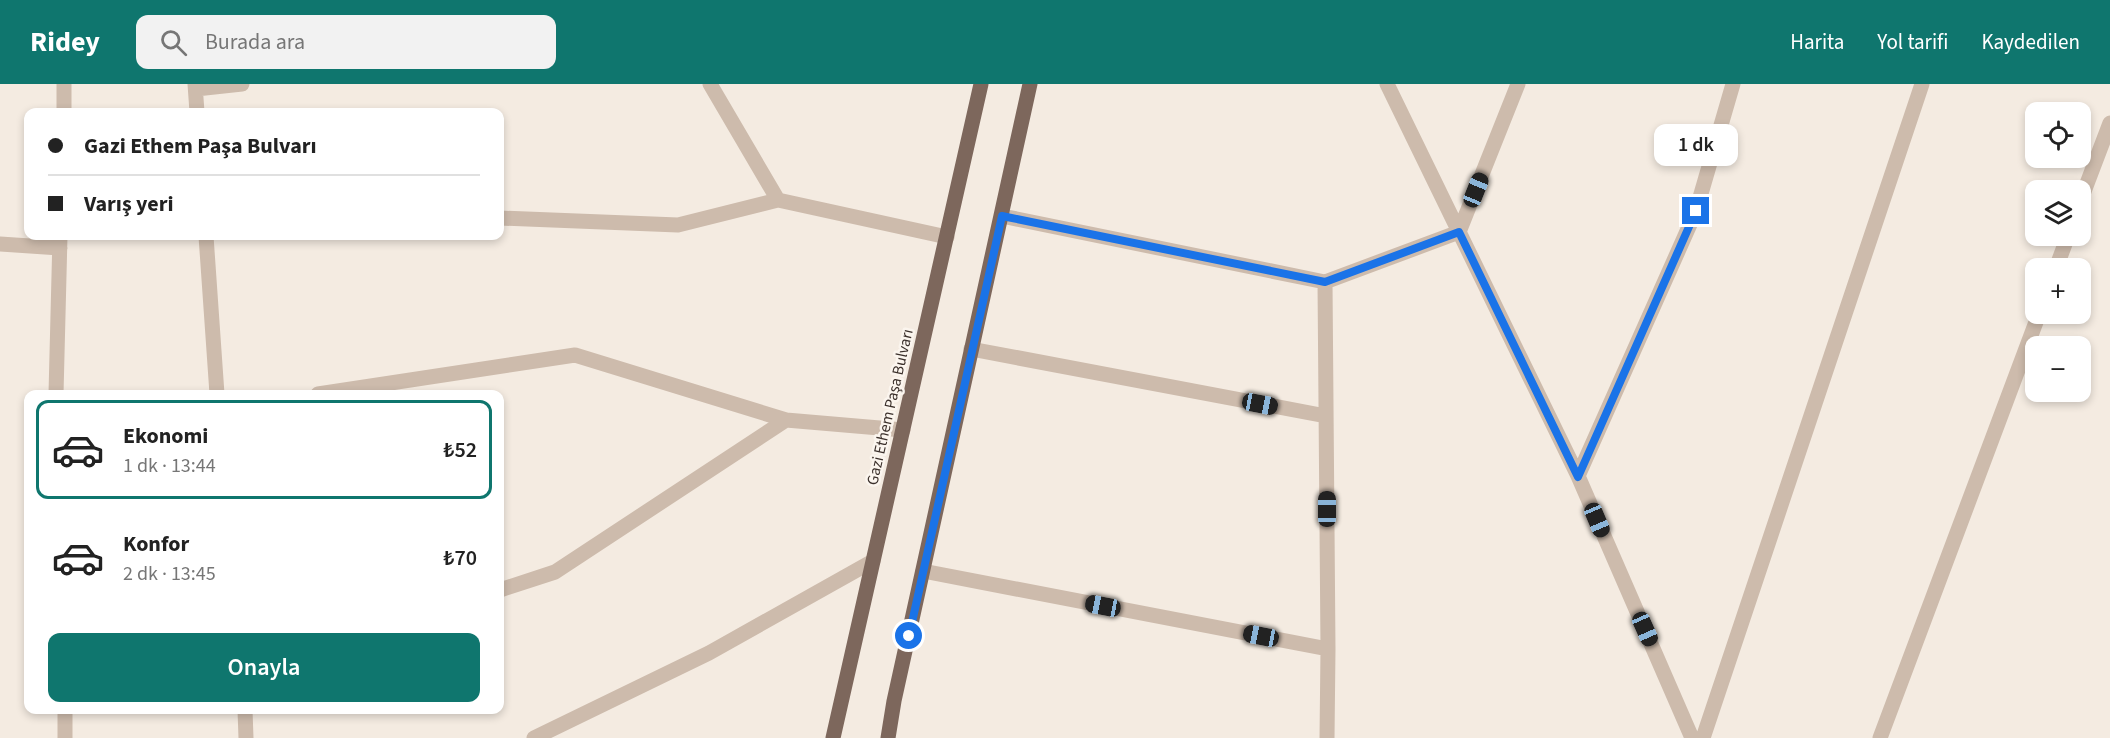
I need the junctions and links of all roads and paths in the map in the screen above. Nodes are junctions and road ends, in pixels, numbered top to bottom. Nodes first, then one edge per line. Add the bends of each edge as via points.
1 (64, 84) edge
2 (242, 84) edge
3 (710, 84) edge
4 (981, 84) edge
5 (1030, 84) edge
6 (1387, 84) edge
7 (1518, 84) edge
8 (1733, 84) edge
9 (1922, 84) edge
10 (195, 86) edge
11 (64, 108) edge
12 (197, 108) edge
13 (2110, 123) edge
14 (2088, 180) edge
15 (778, 200) junction
16 (1002, 216) junction
17 (504, 218) edge
18 (1459, 232) junction
19 (947, 237) junction
20 (206, 240) edge
21 (60, 242) edge
22 (0, 244) edge
23 (1325, 282) junction
24 (2035, 324) edge
25 (971, 349) junction
26 (56, 390) edge
27 (217, 390) edge
28 (344, 390) edge
29 (1326, 416) junction
30 (786, 420) junction
31 (903, 430) junction
32 (1578, 477) junction
33 (873, 561) junction
34 (923, 571) junction
35 (504, 589) edge
36 (1328, 649) junction
37 (65, 714) edge
38 (245, 714) edge
39 (65, 738) edge
40 (246, 738) edge
41 (534, 738) edge
42 (834, 738) edge
43 (888, 738) edge
44 (1327, 738) edge
45 (1692, 738) edge
46 (1703, 738) edge
47 (1880, 738) edge

1 - 11 street
2 - 10 street
3 - 15 street
4 - 19 main road, Gazi Ethem Paşa Bulvarı
5 - 16 main road
6 - 18 street
7 - 18 street
8 - 32 street via 1696,211
9 - 46 street
10 - 12 street
13 - 14 street
15 - 17 street via 678,225
15 - 19 street
16 - 23 street
16 - 25 main road
18 - 23 street
18 - 32 street
19 - 31 main road, Gazi Ethem Paşa Bulvarı
20 - 27 street
21 - 22 street
21 - 26 street
23 - 29 street
24 - 47 street
25 - 29 street
25 - 34 main road
28 - 30 street via 575,355
29 - 36 street
30 - 31 street
30 - 35 street via 555,572
31 - 33 main road, Gazi Ethem Paşa Bulvarı
32 - 45 street
33 - 41 street via 709,653
33 - 42 main road, Gazi Ethem Paşa Bulvarı
34 - 36 street
34 - 43 main road
36 - 44 street
37 - 39 street
38 - 40 street

